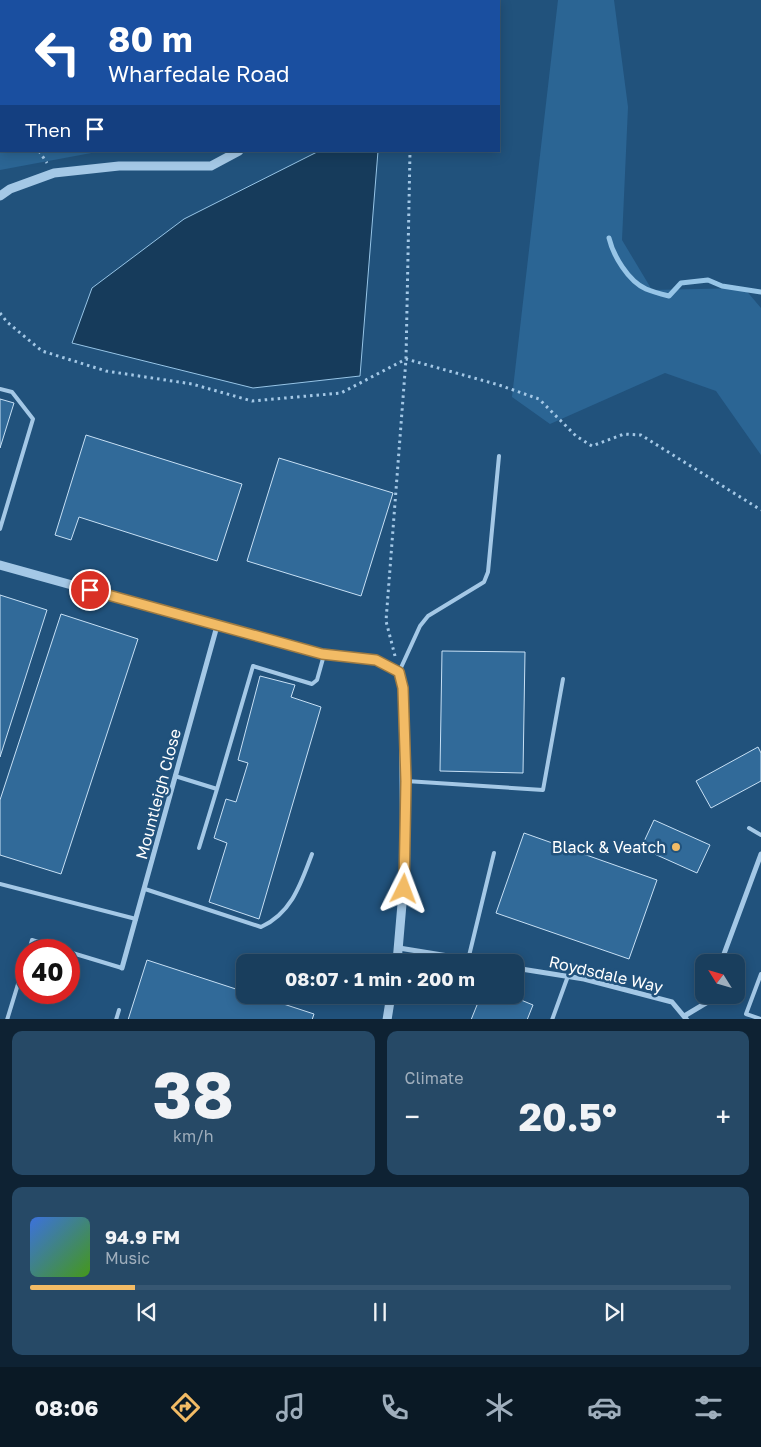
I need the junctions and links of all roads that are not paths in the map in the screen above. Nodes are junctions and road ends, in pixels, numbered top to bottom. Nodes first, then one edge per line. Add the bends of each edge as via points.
1 (236, 152) edge
2 (0, 196) edge
3 (0, 388) edge
4 (499, 456) dead end
5 (0, 528) edge
6 (0, 565) edge
7 (217, 626) junction
8 (324, 654) junction
9 (399, 672) junction
10 (563, 679) dead end
11 (175, 776) junction
12 (406, 781) junction
13 (217, 789) junction
14 (749, 828) dead end
15 (761, 835) edge
16 (200, 848) dead end
17 (494, 853) dead end
18 (312, 854) dead end
19 (761, 854) edge
20 (0, 884) edge
21 (145, 889) junction
22 (136, 919) junction
23 (399, 948) junction
24 (398, 954) edge
25 (434, 954) edge
26 (469, 954) edge
27 (724, 954) edge
28 (80, 955) edge
29 (122, 968) joint
30 (524, 969) edge
31 (761, 974) edge
32 (568, 976) junction
33 (15, 992) edge
34 (390, 1004) edge
35 (705, 1004) edge
36 (119, 1010) dead end
37 (686, 1017) edge
38 (6, 1019) edge
39 (116, 1019) edge
40 (387, 1019) edge
41 (552, 1019) edge
42 (758, 1019) edge

1 - 2 street via 211,166 119,166 54,174 10,189
3 - 5 lane via 12,392 33,419
4 - 9 lane via 488,572 484,582 428,616 420,626
6 - 7 street
7 - 8 street
7 - 11 street, Mountleigh Close
8 - 9 street via 376,660
8 - 13 lane via 318,680 312,684 253,666
9 - 12 street via 403,688
10 - 12 lane via 543,790
11 - 13 lane
11 - 21 street, Mountleigh Close
12 - 23 street via 405,869
13 - 16 lane
14 - 15 lane
17 - 26 lane
18 - 21 lane via 296,896 283,911 261,927
19 - 27 street
20 - 22 lane
21 - 22 street, Mountleigh Close
22 - 29 street, Mountleigh Close
23 - 24 street
23 - 25 street
28 - 29 lane
30 - 32 street, Roydsdale Way
31 - 42 lane via 746,1014
32 - 37 street, Roydsdale Way via 672,1002
32 - 41 lane
33 - 38 lane
34 - 40 street
35 - 37 street, Roydsdale Way
36 - 39 lane

